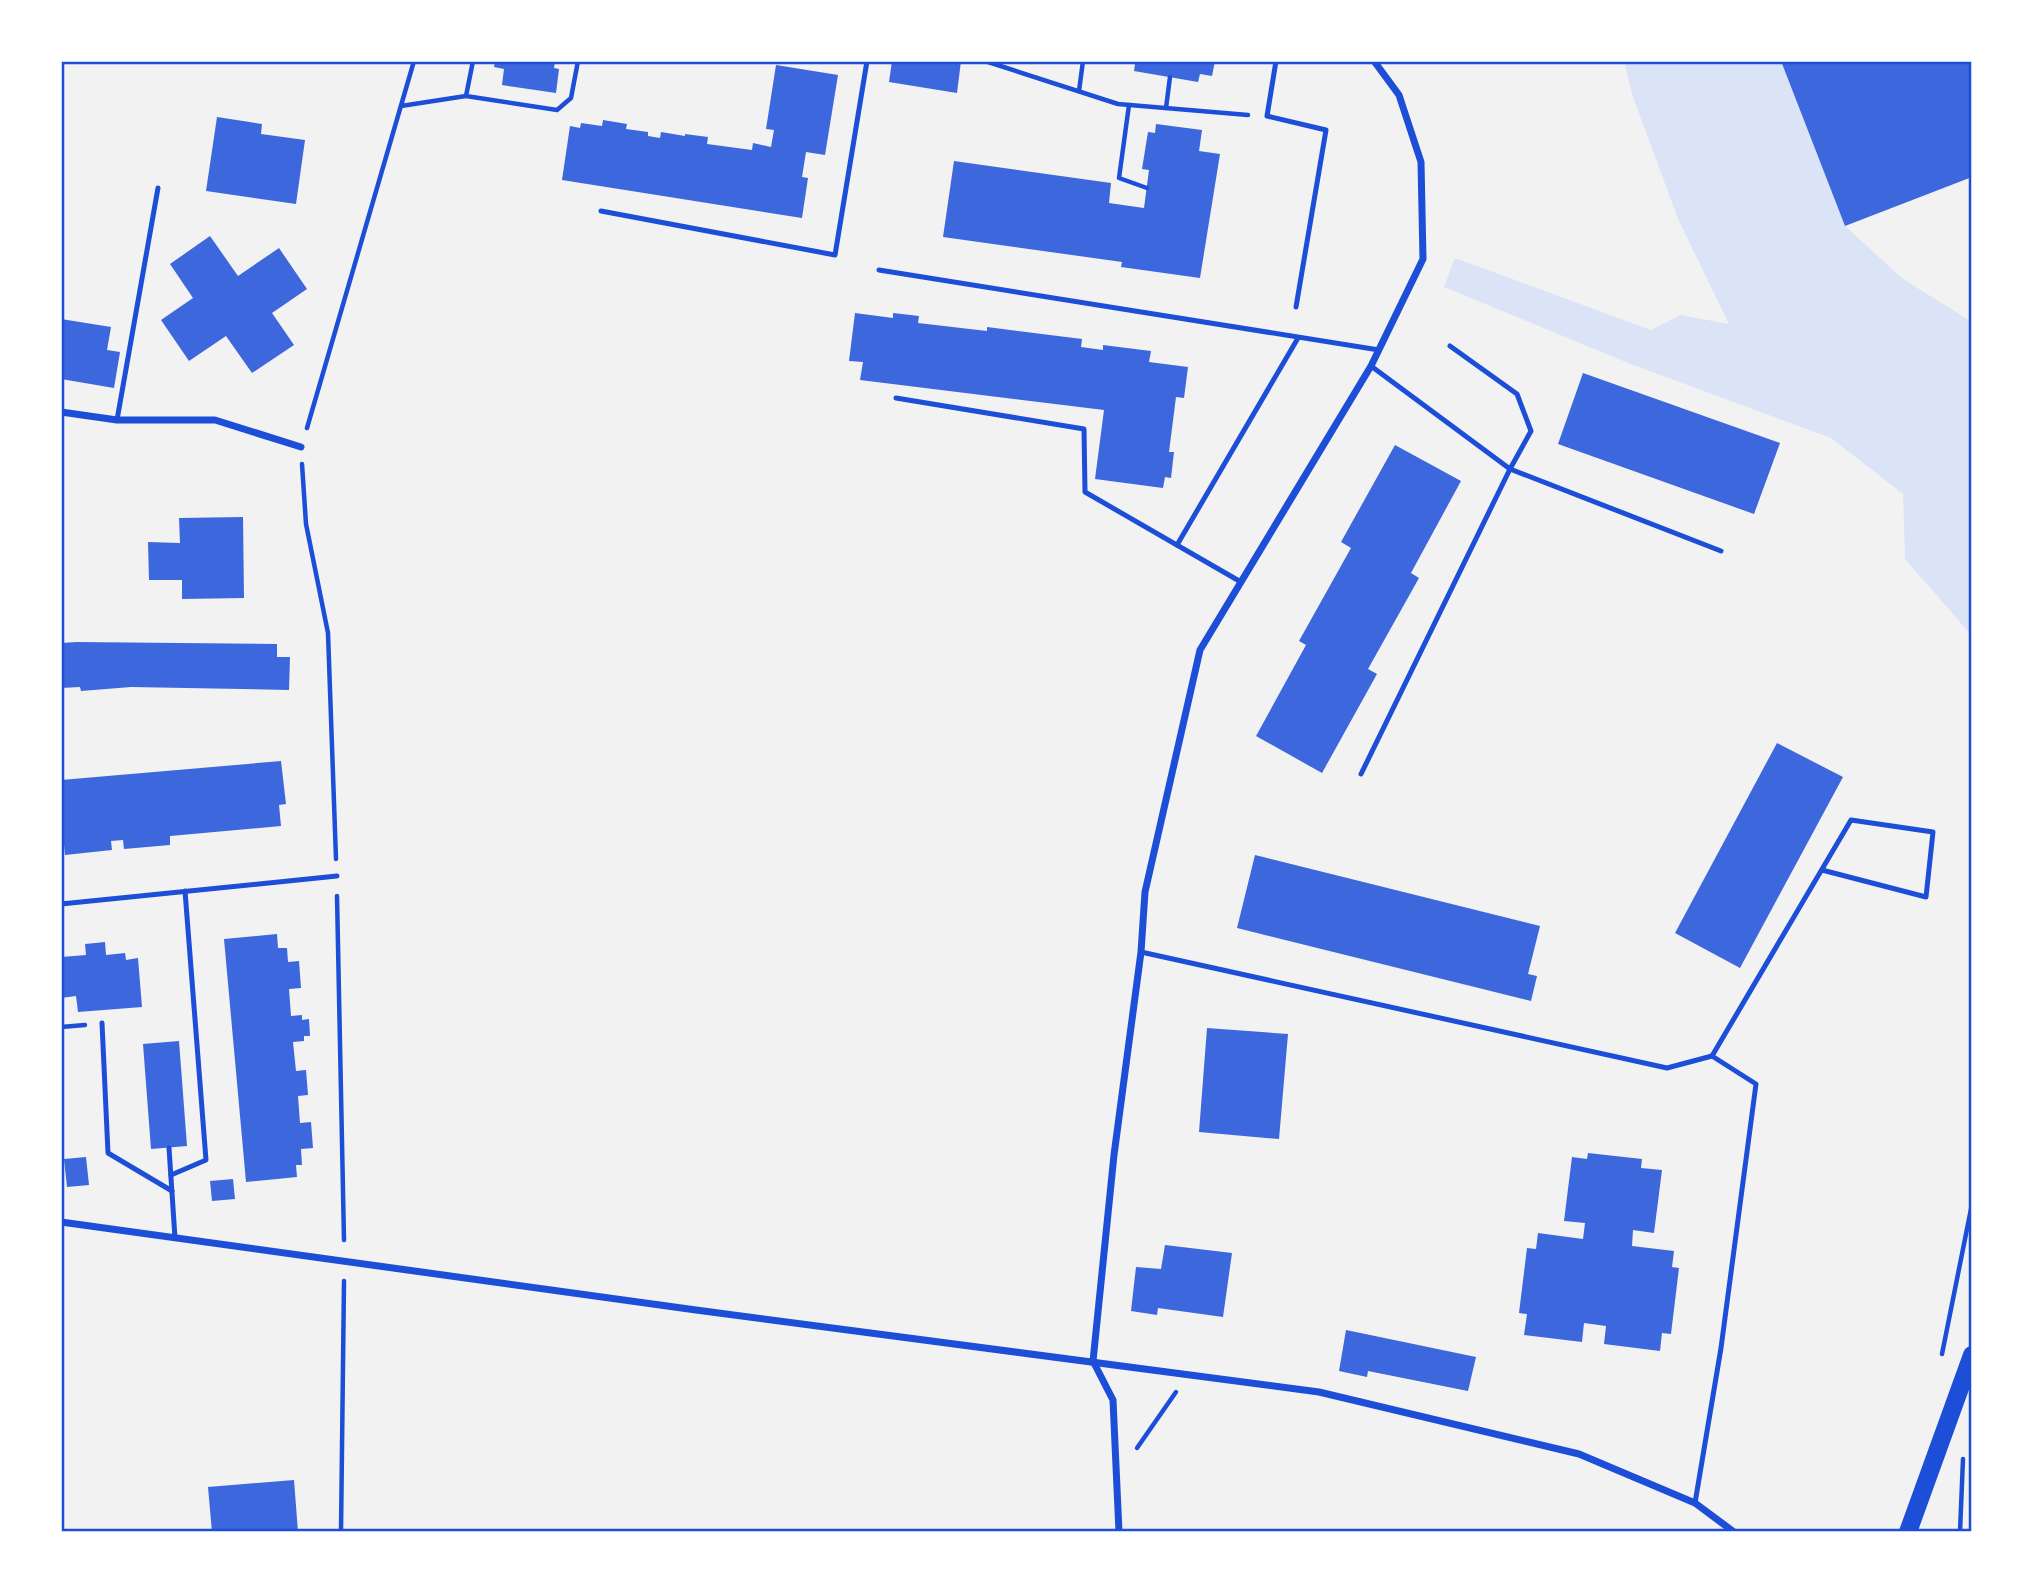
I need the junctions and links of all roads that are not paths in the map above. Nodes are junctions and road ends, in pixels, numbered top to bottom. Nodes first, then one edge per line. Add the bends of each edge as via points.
1 (867, 61) edge
2 (1276, 61) edge
3 (1374, 61) edge
4 (158, 188) dead end
5 (601, 211) dead end
6 (879, 270) dead end
7 (1296, 307) dead end
8 (1298, 338) junction
9 (1450, 346) dead end
10 (1379, 350) junction
11 (1371, 366) junction
12 (896, 398) dead end
13 (61, 412) edge
14 (117, 420) junction
15 (301, 447) road end
16 (1510, 469) junction
17 (1177, 545) junction
18 (1721, 551) dead end
19 (1241, 582) junction
20 (1361, 774) dead end
21 (1822, 870) junction
22 (337, 876) road end
23 (185, 891) junction
24 (61, 904) edge
25 (1141, 953) junction
26 (102, 1023) dead end
27 (1712, 1056) junction
28 (169, 1148) dead end
29 (171, 1175) junction
30 (172, 1191) junction
31 (61, 1222) edge
32 (175, 1237) junction
33 (1972, 1355) edge
34 (1093, 1361) junction
35 (1695, 1503) junction
36 (1119, 1532) edge
37 (1734, 1532) edge
38 (1908, 1532) edge

1 - 5 lane via 835,255
2 - 7 lane via 1266,116 1326,130
3 - 10 street via 1399,95 1422,176 1423,259
4 - 14 lane
6 - 8 lane
8 - 10 lane
8 - 17 lane
9 - 16 lane via 1517,394 1531,431
10 - 11 street
11 - 16 lane
11 - 19 street
12 - 17 lane via 1084,429 1085,492
13 - 14 street
14 - 15 street via 215,420
16 - 18 lane
16 - 20 lane
17 - 19 lane
19 - 25 street via 1200,650 1144,892
21 - 21 lane via 1851,820 1933,832 1926,897
21 - 27 lane
22 - 23 lane
23 - 24 lane
23 - 29 lane via 206,1160
25 - 27 lane via 1667,1068
25 - 34 street
26 - 30 lane via 108,1153
27 - 35 lane via 1756,1084
28 - 29 lane
29 - 30 lane
30 - 32 lane
31 - 32 street
32 - 34 street
33 - 38 main road
34 - 35 street via 1319,1392 1579,1454
34 - 36 street via 1112,1400
35 - 37 street

